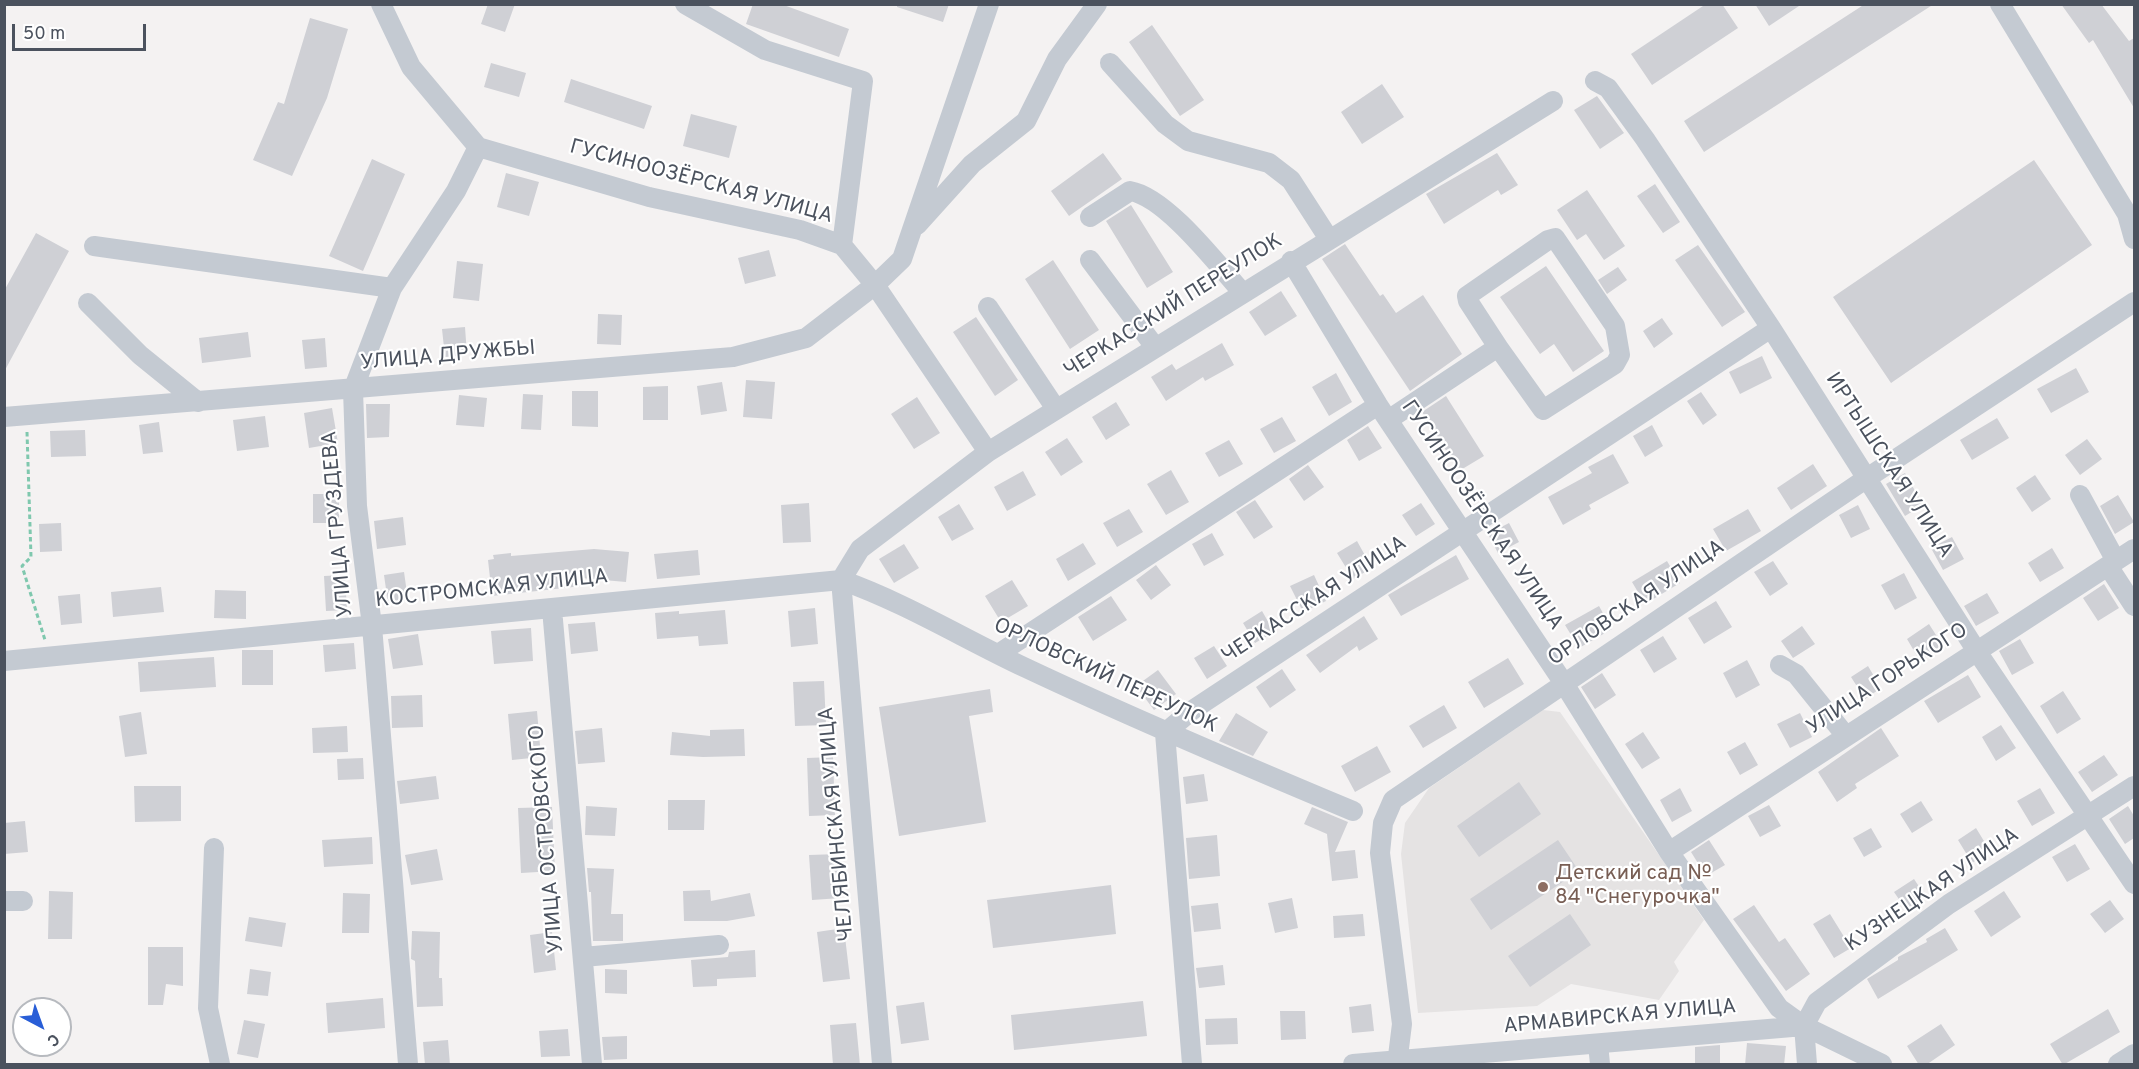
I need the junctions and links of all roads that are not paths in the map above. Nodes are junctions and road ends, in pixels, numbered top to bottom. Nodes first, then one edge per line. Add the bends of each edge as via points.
1 (381, 4) edge
2 (685, 4) edge
3 (989, 4) edge
4 (1097, 4) edge
5 (2000, 4) edge
6 (1110, 63) dead end
7 (1595, 81) dead end
8 (1553, 101) dead end
9 (478, 147) junction
10 (1090, 217) dead end
11 (911, 231) junction
12 (1329, 239) junction
13 (2134, 239) edge
14 (842, 245) junction
15 (94, 246) dead end
16 (1090, 260) dead end
17 (1291, 261) junction
18 (875, 285) junction
19 (392, 288) junction
20 (1242, 292) junction
21 (2134, 302) edge
22 (88, 303) dead end
23 (988, 306) dead end
24 (1771, 328) junction
25 (1498, 346) junction
26 (1155, 347) junction
27 (353, 390) junction
28 (198, 402) junction
29 (1056, 409) junction
30 (1383, 413) junction
31 (4, 417) edge
32 (988, 452) junction
33 (1867, 478) junction
34 (2080, 495) dead end
35 (1464, 532) junction
36 (2134, 549) edge
37 (2112, 563) junction
38 (841, 580) junction
39 (2134, 606) edge
40 (552, 609) junction
41 (372, 626) junction
42 (1977, 650) junction
43 (998, 654) junction
44 (4, 661) edge
45 (1780, 665) dead end
46 (1563, 682) junction
47 (1165, 734) junction
48 (1846, 736) junction
49 (2134, 786) edge
50 (1353, 811) dead end
51 (2090, 815) junction
52 (213, 849) dead end
53 (1669, 852) junction
54 (2134, 884) edge
55 (719, 945) dead end
56 (582, 957) junction
57 (1804, 1026) junction
58 (1598, 1044) junction
59 (2134, 1053) edge
60 (1397, 1062) edge
61 (220, 1065) edge
62 (408, 1065) edge
63 (592, 1065) edge
64 (882, 1065) edge
65 (1192, 1065) edge
66 (1353, 1065) edge
67 (1600, 1065) edge
68 (1807, 1065) edge
69 (1882, 1065) edge
70 (2118, 1065) edge

1 - 9 street via 411,67
2 - 14 street via 765,50 863,81
3 - 11 street, УЛИЦА ДРУЖБЫ
4 - 11 street via 1057,59 1026,121 972,164
5 - 13 street via 2127,214
6 - 12 street via 1165,124 1188,141 1269,162 1291,180
7 - 24 street, ИРТЫШСКАЯ УЛИЦА via 1608,88 1646,139
8 - 12 street, ЧЕРКАССКИЙ ПЕРЕУЛОК
9 - 14 street, ГУСИНООЗЁРСКАЯ УЛИЦА via 649,197 800,230
9 - 19 street, УЛИЦА ГРУЗДЕВА via 456,191
10 - 20 street via 1130,191 1143,194 1163,207
11 - 18 street, УЛИЦА ДРУЖБЫ via 902,259
12 - 17 street, ЧЕРКАССКИЙ ПЕРЕУЛОК
14 - 18 street, ГУСИНООЗЁРСКАЯ УЛИЦА
15 - 19 street
16 - 26 street
17 - 20 street, ЧЕРКАССКИЙ ПЕРЕУЛОК
17 - 30 street, ГУСИНООЗЁРСКАЯ УЛИЦА
18 - 27 street, УЛИЦА ДРУЖБЫ via 806,338 733,357
18 - 32 street, ГУСИНООЗЁРСКАЯ УЛИЦА
19 - 27 street, УЛИЦА ГРУЗДЕВА
20 - 26 street, ЧЕРКАССКИЙ ПЕРЕУЛОК
21 - 33 street, ОРЛОВСКАЯ УЛИЦА
22 - 28 street via 140,355
23 - 29 street
24 - 33 street, ИРТЫШСКАЯ УЛИЦА
24 - 35 street, ЧЕРКАССКАЯ УЛИЦА
25 - 25 street via 1543,410 1619,360 1615,326 1555,238 1467,296
25 - 30 street
26 - 29 street, ЧЕРКАССКИЙ ПЕРЕУЛОК
27 - 28 street, УЛИЦА ДРУЖБЫ
27 - 41 street, УЛИЦА ГРУЗДЕВА via 357,506
28 - 31 street, УЛИЦА ДРУЖБЫ
29 - 32 street, ЧЕРКАССКИЙ ПЕРЕУЛОК
30 - 35 street, ГУСИНООЗЁРСКАЯ УЛИЦА
30 - 43 street
32 - 38 street, ЧЕРКАССКИЙ ПЕРЕУЛОК via 860,549
33 - 42 street, ИРТЫШСКАЯ УЛИЦА
33 - 46 street, ОРЛОВСКАЯ УЛИЦА
34 - 37 street
35 - 46 street, ГУСИНООЗЁРСКАЯ УЛИЦА
35 - 47 street, ЧЕРКАССКАЯ УЛИЦА via 1191,711
36 - 37 street, УЛИЦА ГОРЬКОГО
37 - 39 street
37 - 42 street, УЛИЦА ГОРЬКОГО
38 - 40 street, КОСТРОМСКАЯ УЛИЦА
38 - 43 street, ОРЛОВСКИЙ ПЕРЕУЛОК via 888,597
38 - 64 street, ЧЕЛЯБИНСКАЯ УЛИЦА
40 - 41 street, КОСТРОМСКАЯ УЛИЦА
40 - 56 street, УЛИЦА ОСТРОВСКОГО
41 - 44 street, КОСТРОМСКАЯ УЛИЦА
41 - 62 street, УЛИЦА ГРУЗДЕВА
42 - 48 street, УЛИЦА ГОРЬКОГО
42 - 51 street, ИРТЫШСКАЯ УЛИЦА
43 - 47 street, ОРЛОВСКИЙ ПЕРЕУЛОК
45 - 48 street via 1796,674
46 - 53 street, ГУСИНООЗЁРСКАЯ УЛИЦА
46 - 60 street, ОРЛОВСКАЯ УЛИЦА via 1393,800 1383,823 1380,853 1401,1024
47 - 50 street, ОРЛОВСКИЙ ПЕРЕУЛОК
47 - 65 street
48 - 53 street, УЛИЦА ГОРЬКОГО
49 - 51 street, КУЗНЕЦКАЯ УЛИЦА
51 - 54 street, ИРТЫШСКАЯ УЛИЦА
51 - 57 street, КУЗНЕЦКАЯ УЛИЦА via 1949,904 1873,960 1817,1002
52 - 61 street via 208,1008
53 - 57 street, ГУСИНООЗЁРСКАЯ УЛИЦА via 1779,1008
55 - 56 street
56 - 63 street, УЛИЦА ОСТРОВСКОГО
57 - 58 street, АРМАВИРСКАЯ УЛИЦА
57 - 68 street
57 - 69 street
58 - 60 street, АРМАВИРСКАЯ УЛИЦА
58 - 67 street
59 - 70 street
60 - 66 street, АРМАВИРСКАЯ УЛИЦА

